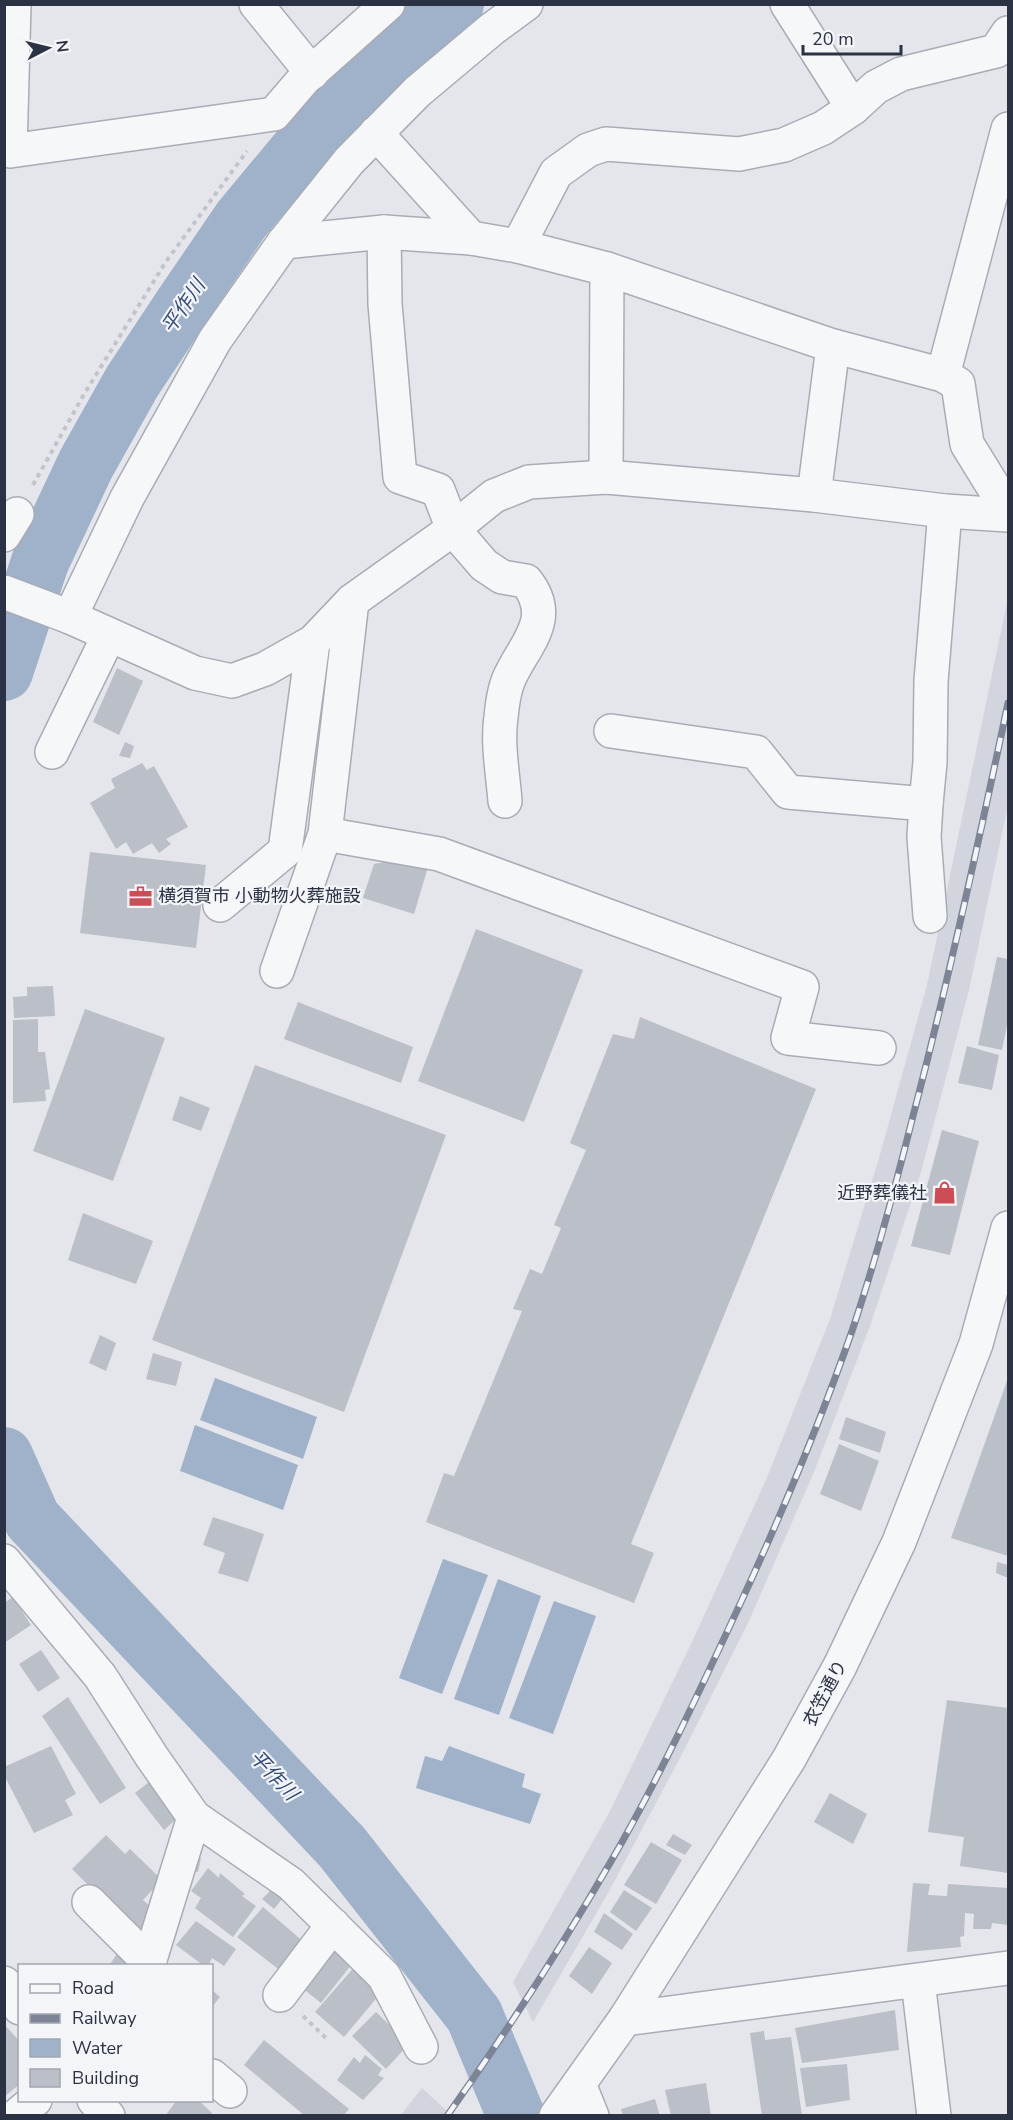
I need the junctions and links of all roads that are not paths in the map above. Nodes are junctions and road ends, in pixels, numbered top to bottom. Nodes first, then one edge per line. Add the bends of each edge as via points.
1 (14, 4) edge
2 (256, 4) edge
3 (388, 4) edge
4 (526, 4) edge
5 (787, 4) edge
6 (1008, 33) edge
7 (312, 73) junction
8 (853, 108) junction
9 (1008, 129) edge
10 (376, 133) junction
11 (384, 232) junction
12 (471, 238) junction
13 (284, 242) junction
14 (518, 246) junction
15 (607, 269) junction
16 (833, 346) junction
17 (943, 375) junction
18 (606, 477) junction
19 (814, 495) junction
20 (945, 511) junction
21 (1005, 515) edge
22 (453, 529) junction
23 (4, 592) edge
24 (352, 601) junction
25 (70, 617) junction
26 (109, 634) junction
27 (313, 642) junction
28 (610, 731) dead end
29 (52, 752) dead end
30 (505, 801) dead end
31 (926, 804) junction
32 (325, 834) junction
33 (220, 904) dead end
34 (930, 916) dead end
35 (277, 971) dead end
36 (879, 1048) dead end
37 (1008, 1228) edge
38 (4, 1562) edge
39 (194, 1817) junction
40 (89, 1902) dead end
41 (333, 1925) junction
42 (149, 1964) edge
43 (1008, 1968) edge
44 (918, 1981) junction
45 (4, 1983) edge
46 (280, 1995) dead end
47 (18, 2005) edge
48 (625, 2019) junction
49 (421, 2047) dead end
50 (32, 2102) edge
51 (96, 2102) edge
52 (573, 2104) edge
53 (16, 2115) edge
54 (108, 2115) edge
55 (934, 2115) edge

1 - 7 street via 10,151 274,114
2 - 7 street
3 - 7 street
4 - 10 street via 417,92
5 - 8 street
6 - 8 street via 996,51 901,74 876,87
8 - 14 street via 823,128 784,145 739,154 606,144 588,150 556,173
9 - 17 street
10 - 12 street
10 - 13 street
11 - 12 street
11 - 13 street
11 - 22 street via 385,304 400,477 438,490
12 - 14 street
13 - 25 street via 215,340 127,498
14 - 15 street
15 - 16 street
15 - 18 street
16 - 17 street
16 - 19 street
17 - 21 street via 958,384 968,444 996,491
18 - 19 street
18 - 22 street via 529,482 494,496
19 - 20 street
20 - 21 street
20 - 31 street
22 - 24 street
22 - 30 street via 484,565 502,577 526,581 536,593 540,612 531,639 508,682 500,720
23 - 25 street
24 - 27 street
24 - 32 street
25 - 26 street
26 - 27 street via 195,673 232,681 265,669
26 - 29 street
27 - 33 street via 285,850
28 - 31 street via 756,752 788,792
31 - 34 street via 924,837
32 - 35 street
32 - 36 street via 440,854 802,987 788,1038
37 - 48 street, 衣笠通り via 971,1355 899,1542 840,1666 789,1759
38 - 39 street via 100,1676
39 - 41 street via 291,1884
39 - 42 street
40 - 42 street
41 - 46 street
41 - 49 street via 384,1976
43 - 44 street
44 - 48 street
44 - 55 street
45 - 47 street
48 - 52 street, 衣笠通り
50 - 53 street
51 - 54 street

